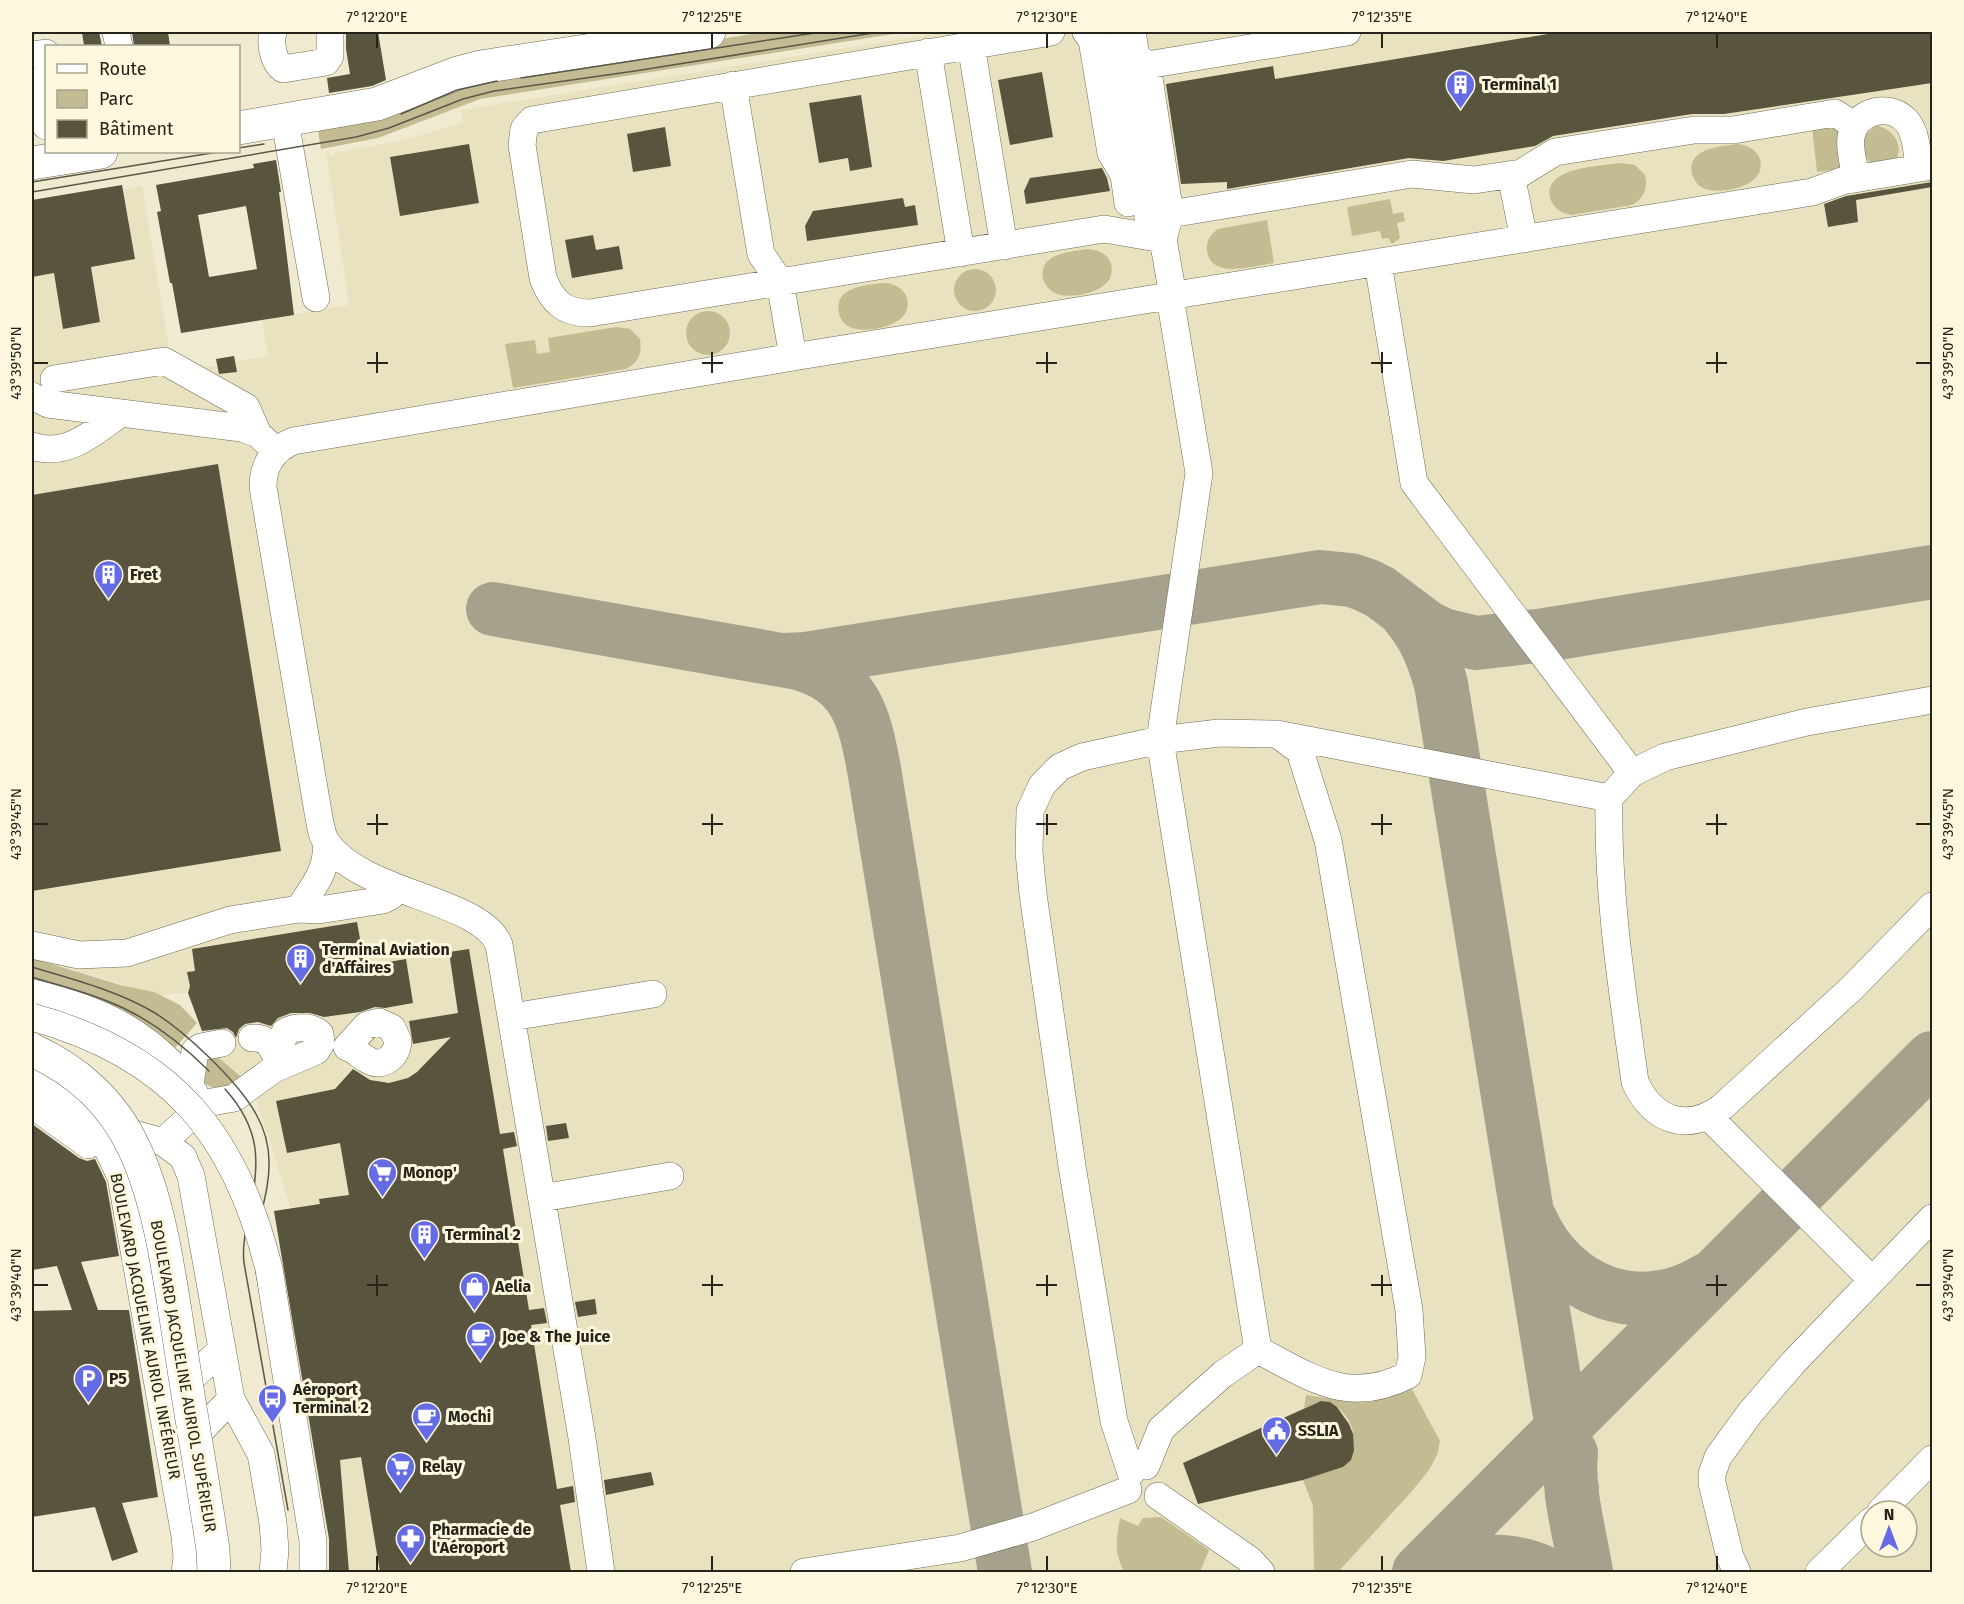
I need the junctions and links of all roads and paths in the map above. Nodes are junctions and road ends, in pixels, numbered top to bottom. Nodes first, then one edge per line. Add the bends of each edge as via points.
1 (273, 32) edge
2 (330, 32) edge
3 (709, 32) edge
4 (1051, 32) edge
5 (1086, 32) edge
6 (1117, 32) edge
7 (1132, 32) edge
8 (1347, 32) edge
9 (971, 45) junction
10 (928, 52) junction
11 (1147, 65) junction
12 (45, 80) edge
13 (734, 85) junction
14 (45, 120) edge
15 (285, 121) junction
16 (1855, 126) junction
17 (240, 129) edge
18 (95, 153) edge
19 (32, 163) edge
20 (1926, 167) edge
21 (1511, 175) junction
22 (1856, 178) junction
23 (1167, 227) junction
24 (1131, 234) junction
25 (1524, 239) junction
26 (1004, 246) junction
27 (961, 253) junction
28 (1378, 263) junction
29 (780, 282) junction
30 (1172, 297) junction
31 (316, 298) dead end
32 (794, 357) junction
33 (43, 381) edge
34 (32, 396) edge
35 (94, 410) junction
36 (121, 413) junction
37 (267, 442) junction
38 (32, 446) edge
39 (1932, 700) edge
40 (1277, 734) junction
41 (1160, 740) junction
42 (1632, 773) junction
43 (1609, 798) junction
44 (326, 842) junction
45 (396, 888) junction
46 (1932, 906) edge
47 (299, 909) junction
48 (32, 945) edge
49 (32, 993) edge
50 (653, 994) dead end
51 (32, 1017) edge
52 (512, 1017) junction
53 (252, 1038) dead end
54 (222, 1043) dead end
55 (347, 1047) dead end
56 (32, 1050) edge
57 (32, 1081) edge
58 (32, 1097) edge
59 (195, 1097) junction
60 (234, 1098) junction
61 (1709, 1117) junction
62 (90, 1133) junction
63 (163, 1142) junction
64 (191, 1176) junction
65 (670, 1176) dead end
66 (542, 1198) junction
67 (1932, 1218) edge
68 (130, 1228) junction
69 (205, 1253) junction
70 (1872, 1280) junction
71 (211, 1287) junction
72 (144, 1309) junction
73 (150, 1341) junction
74 (1258, 1350) junction
75 (226, 1367) junction
76 (156, 1376) junction
77 (162, 1406) junction
78 (170, 1448) junction
79 (1932, 1459) edge
80 (1135, 1476) junction
81 (1893, 1499) edge
82 (1859, 1533) edge
83 (185, 1572) edge
84 (214, 1572) edge
85 (273, 1572) edge
86 (314, 1572) edge
87 (601, 1572) edge
88 (804, 1572) edge
89 (1261, 1572) edge
90 (1737, 1572) edge
91 (1820, 1572) edge

1 - 2 lane via 275,61 288,69 326,62 330,56
3 - 15 main road via 482,67 377,104
4 - 9 lane
5 - 24 lane via 1092,40 1111,153 1124,175
6 - 23 lane via 1148,217
7 - 11 lane via 1136,56
8 - 11 lane
9 - 10 lane
9 - 26 lane
10 - 13 lane
10 - 27 lane
11 - 23 lane
12 - 14 lane via 39,81
13 - 29 lane via 761,254
13 - 29 lane via 540,117 527,124 522,145 543,278 561,305 577,313
15 - 17 main road
15 - 31 lane
16 - 20 lane via 1863,117 1882,110 1903,117 1910,125
16 - 21 lane via 1835,113 1733,130 1694,130 1555,152
16 - 22 lane via 1851,147
18 - 19 main road
20 - 22 lane
21 - 23 lane via 1474,180 1412,174
21 - 25 lane
22 - 25 lane via 1812,192
23 - 24 lane
23 - 30 lane
24 - 26 lane via 1104,229
25 - 28 lane
26 - 27 lane
27 - 29 lane
28 - 30 lane
28 - 42 lane via 1414,483
29 - 32 lane
30 - 32 lane
30 - 41 lane via 1199,473
32 - 37 lane via 293,441
33 - 35 lane via 73,384
33 - 37 lane via 164,362 246,407
34 - 35 lane via 42,403
35 - 36 lane
36 - 37 lane via 237,427
36 - 38 lane via 69,447
37 - 44 lane via 263,487
39 - 42 lane via 1730,740 1665,757
40 - 41 lane via 1219,733
40 - 43 lane
40 - 74 lane via 1300,751 1328,840 1407,1299 1412,1357 1408,1375 1388,1385 1347,1389 1317,1380
41 - 74 lane
41 - 80 lane via 1082,757 1060,767 1042,785 1030,812 1033,894 1071,1155 1114,1421
42 - 43 lane
43 - 61 lane via 1613,917 1635,1082 1648,1104 1659,1113 1682,1121
44 - 45 lane via 354,869
44 - 47 lane via 323,872
45 - 47 lane via 383,900 318,910
45 - 52 lane via 477,920 493,933 499,945
46 - 61 lane via 1852,988
47 - 48 lane via 230,920 127,953 79,955
49 - 59 lane via 122,1026 170,1063
50 - 52 lane
51 - 86 lane, bridge via 108,1044 158,1076 198,1115 233,1169 260,1234 269,1269 313,1541
52 - 66 lane
53 - 60 lane via 268,1041 275,1064
54 - 59 lane via 195,1051
55 - 60 lane via 254,1097
56 - 84 main road, BOULEVARD JACQUELINE AURIOL SUPÉRIEUR, bridge via 71,1071 95,1092 121,1124 141,1163 162,1238
57 - 62 lane, BOULEVARD JACQUELINE AURIOL INFÉRIEUR via 63,1100
58 - 62 lane via 34,1106
59 - 60 lane via 212,1102
59 - 63 lane
61 - 70 lane
62 - 63 lane
62 - 68 lane, BOULEVARD JACQUELINE AURIOL INFÉRIEUR via 108,1149 121,1177
63 - 64 lane via 183,1158
64 - 68 lane
64 - 69 lane
65 - 66 lane
66 - 87 lane
67 - 70 lane
68 - 72 lane, BOULEVARD JACQUELINE AURIOL INFÉRIEUR
69 - 71 lane
69 - 72 lane
70 - 90 lane via 1764,1396 1714,1465 1713,1491
71 - 73 lane
71 - 75 lane
72 - 73 lane, BOULEVARD JACQUELINE AURIOL INFÉRIEUR
73 - 76 lane, BOULEVARD JACQUELINE AURIOL INFÉRIEUR
74 - 80 lane via 1223,1374 1161,1429
75 - 76 lane via 187,1347
75 - 77 lane
75 - 78 lane
75 - 85 lane via 261,1454 273,1523
76 - 77 lane, BOULEVARD JACQUELINE AURIOL INFÉRIEUR
77 - 78 lane, BOULEVARD JACQUELINE AURIOL INFÉRIEUR
78 - 83 lane, BOULEVARD JACQUELINE AURIOL INFÉRIEUR via 185,1536
79 - 81 lane
80 - 88 lane via 1033,1527 960,1548
80 - 89 lane via 1136,1499 1148,1501 1158,1496 1250,1560
82 - 91 lane

